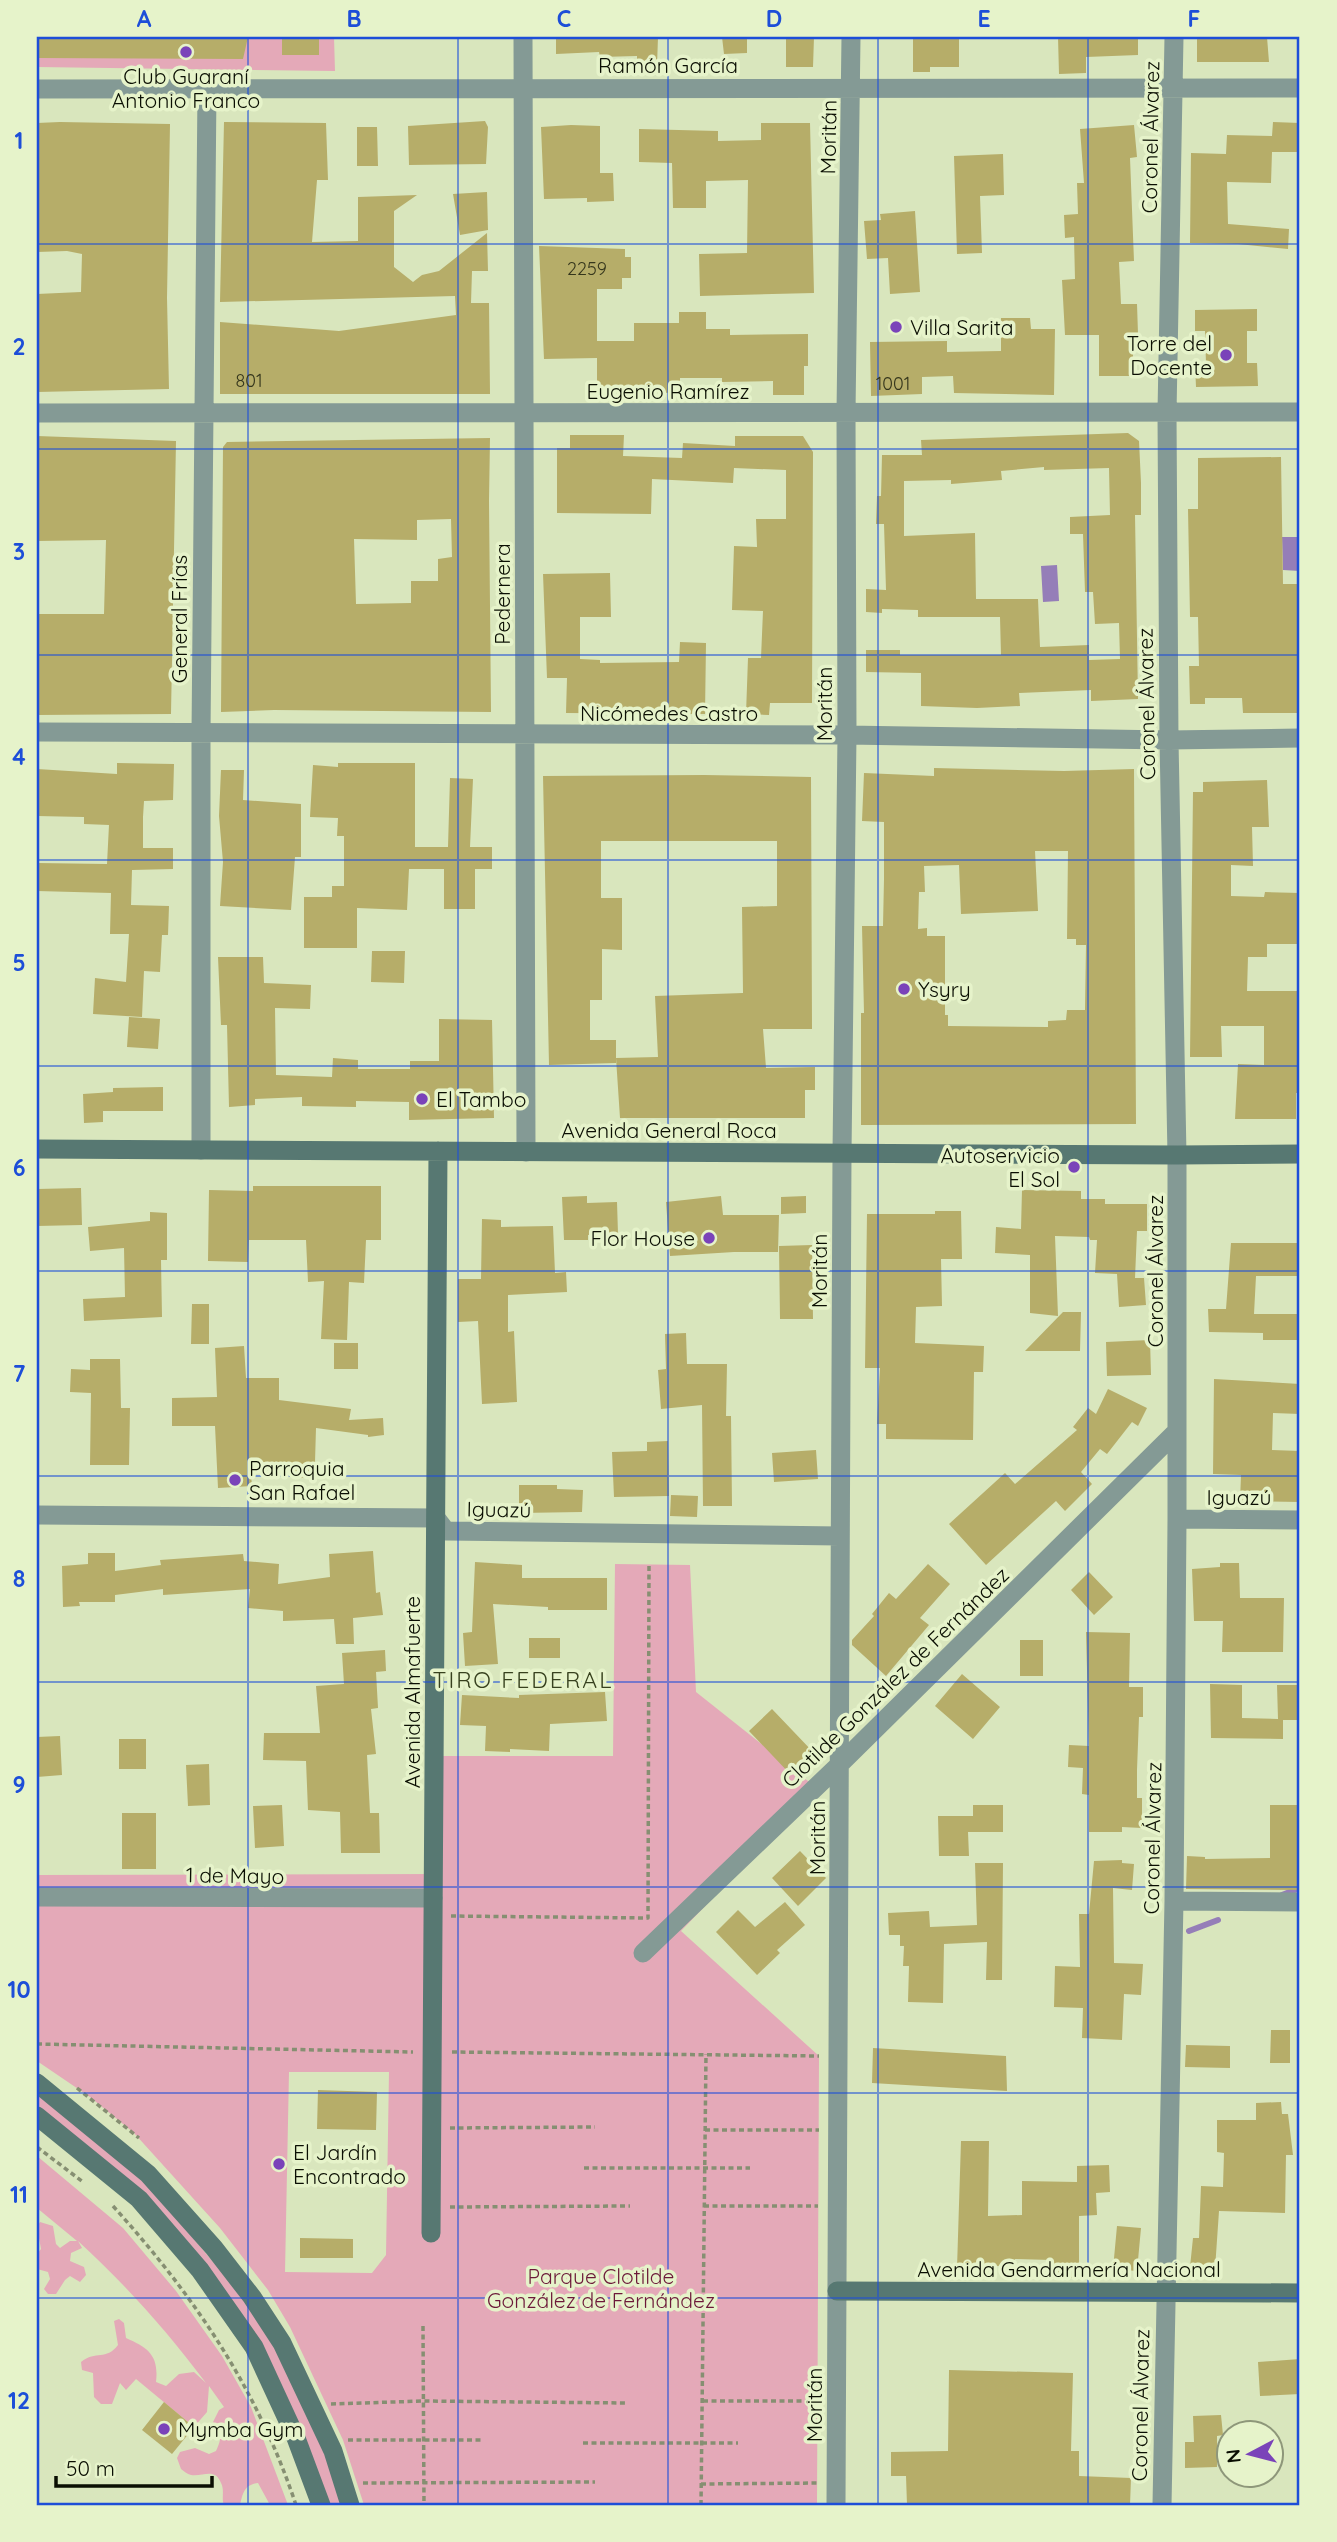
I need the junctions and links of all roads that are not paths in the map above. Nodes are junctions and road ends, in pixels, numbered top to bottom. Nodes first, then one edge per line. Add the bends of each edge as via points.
1 (523, 37) edge
2 (851, 37) edge
3 (1174, 37) edge
4 (524, 88) junction
5 (851, 88) junction
6 (1174, 88) junction
7 (1300, 88) edge
8 (37, 89) edge
9 (206, 89) junction
10 (203, 412) junction
11 (1300, 412) edge
12 (37, 413) edge
13 (846, 413) junction
14 (1167, 413) junction
15 (524, 414) junction
16 (37, 733) edge
17 (201, 733) junction
18 (847, 735) junction
19 (525, 736) junction
20 (1300, 738) edge
21 (1169, 740) junction
22 (37, 1149) edge
23 (201, 1150) junction
24 (438, 1151) junction
25 (526, 1152) junction
26 (842, 1153) junction
27 (1300, 1154) edge
28 (1177, 1155) junction
29 (1177, 1431) junction
30 (37, 1516) edge
31 (436, 1518) junction
32 (1177, 1519) junction
33 (1300, 1520) edge
34 (840, 1536) junction
35 (840, 1764) junction
36 (37, 1897) edge
37 (1174, 1901) junction
38 (1300, 1902) edge
39 (433, 1907) junction
40 (643, 1953) dead end
41 (37, 2083) edge
42 (37, 2116) edge
43 (431, 2234) dead end
44 (837, 2291) junction
45 (1164, 2293) junction
46 (1300, 2293) edge
47 (321, 2505) edge
48 (350, 2505) edge
49 (836, 2505) edge
50 (1162, 2505) edge

1 - 4 street, Pedernera
2 - 5 street, Moritán
3 - 6 street, Coronel Álvarez
4 - 5 street, Ramón García
4 - 9 street, Ramón García
4 - 15 street, Pedernera
5 - 6 street, Ramón García
5 - 13 street, Moritán
6 - 7 street, Ramón García
6 - 14 street, Coronel Álvarez
8 - 9 street, Ramón García
9 - 10 street, General Frías
10 - 12 street, Eugenio Ramírez
10 - 15 street, Eugenio Ramírez
10 - 17 street, General Frías
11 - 14 street, Eugenio Ramírez
13 - 14 street, Eugenio Ramírez
13 - 15 street, Eugenio Ramírez
13 - 18 street, Moritán
14 - 21 street, Coronel Álvarez
15 - 19 street, Pedernera
16 - 17 street, Nicómedes Castro
17 - 19 street, Nicómedes Castro
17 - 23 street, General Frías
18 - 19 street, Nicómedes Castro
18 - 21 street, Nicómedes Castro
18 - 26 street, Moritán
19 - 25 street, Pedernera
20 - 21 street, Nicómedes Castro
21 - 28 street, Coronel Álvarez
22 - 23 main road, Avenida General Roca
23 - 24 main road, Avenida General Roca
24 - 25 main road, Avenida General Roca
24 - 31 main road, Avenida Almafuerte
25 - 26 main road, Avenida General Roca
26 - 28 main road, Avenida General Roca
26 - 34 street, Moritán
27 - 28 main road, Avenida General Roca
28 - 29 street, Coronel Álvarez
29 - 32 street, Coronel Álvarez
29 - 35 street, Clotilde González de Fernández
30 - 31 street, Iguazú
31 - 34 street, Iguazú via 446,1531
31 - 39 main road, Avenida Almafuerte
32 - 33 street, Iguazú
32 - 37 street, Coronel Álvarez
34 - 35 street, Moritán
35 - 40 street, Clotilde González de Fernández
35 - 44 street, Moritán
36 - 39 street, 1 de Mayo
37 - 38 street
37 - 45 street, Coronel Álvarez
39 - 43 main road, Avenida Almafuerte
41 - 48 main road via 148,2174 252,2297 282,2343 333,2451
42 - 47 main road via 139,2199 200,2270 254,2347
44 - 45 main road, Avenida Gendarmería Nacional
44 - 49 street, Moritán
45 - 46 main road, Avenida Gendarmería Nacional
45 - 50 street, Coronel Álvarez

